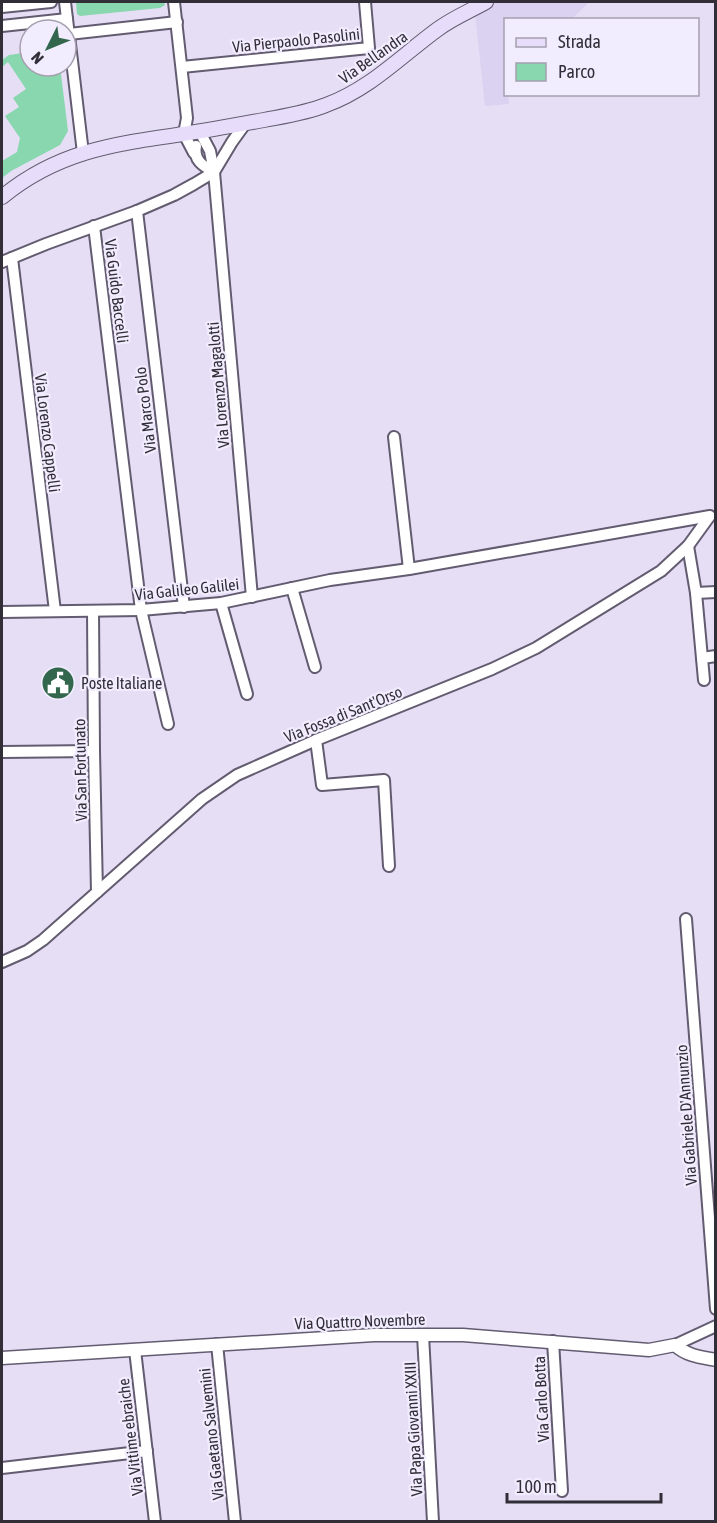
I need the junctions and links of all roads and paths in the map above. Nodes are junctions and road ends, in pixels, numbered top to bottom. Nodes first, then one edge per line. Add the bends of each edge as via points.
1 (51, 2) edge
2 (65, 2) edge
3 (174, 2) edge
4 (365, 2) edge
5 (486, 2) edge
6 (2, 7) edge
7 (67, 18) edge
8 (177, 22) junction
9 (18, 24) edge
10 (2, 26) edge
11 (78, 33) edge
12 (182, 67) junction
13 (74, 78) edge
14 (245, 124) junction
15 (200, 132) junction
16 (184, 134) junction
17 (83, 153) junction
18 (194, 153) junction
19 (214, 172) junction
20 (2, 198) edge
21 (137, 211) junction
22 (94, 226) junction
23 (7, 260) edge
24 (394, 437) dead end
25 (712, 515) edge
26 (688, 546) junction
27 (409, 569) junction
28 (292, 588) junction
29 (716, 592) edge
30 (696, 593) junction
31 (252, 597) junction
32 (221, 603) junction
33 (184, 607) junction
34 (141, 609) junction
35 (56, 611) junction
36 (93, 611) junction
37 (2, 612) edge
38 (716, 656) edge
39 (702, 658) junction
40 (315, 667) dead end
41 (704, 680) dead end
42 (247, 694) dead end
43 (168, 724) dead end
44 (316, 740) junction
45 (94, 751) junction
46 (2, 753) edge
47 (390, 866) dead end
48 (97, 892) junction
49 (687, 919) dead end
50 (2, 962) edge
51 (716, 1309) edge
52 (716, 1326) edge
53 (423, 1335) junction
54 (553, 1341) junction
55 (217, 1344) junction
56 (675, 1345) junction
57 (135, 1350) junction
58 (2, 1358) edge
59 (716, 1360) edge
60 (147, 1451) junction
61 (2, 1468) edge
62 (562, 1491) dead end
63 (155, 1521) edge
64 (235, 1521) edge
65 (433, 1521) edge

1 - 6 street
2 - 7 street
3 - 8 street
4 - 12 street, Via Pierpaolo Pasolini via 369,48
5 - 14 main road, Via Bellandra via 446,24 345,97 308,111
8 - 11 street
8 - 12 street
9 - 10 street
12 - 16 street via 187,118
13 - 17 street
14 - 15 main road, Via Bellandra
14 - 19 street
15 - 16 main road, Via Bellandra
15 - 18 street
15 - 19 street, Via Lorenzo Magalotti via 210,151
16 - 17 main road, Via Bellandra
16 - 18 street
17 - 20 main road, Via Bellandra via 39,171
18 - 19 street via 203,166
19 - 21 street
19 - 31 street, Via Lorenzo Magalotti
21 - 22 street
21 - 33 street, Via Marco Polo
22 - 23 street
22 - 34 street, Via Guido Baccelli
23 - 35 street, Via Lorenzo Cappelli
24 - 27 street
25 - 26 street, Via Fossa di Sant'Orso
25 - 27 street, Via Galileo Galilei
26 - 30 street
26 - 44 street, Via Fossa di Sant'Orso via 653,576 536,648
27 - 28 street, Via Galileo Galilei
28 - 31 street, Via Galileo Galilei
28 - 40 street
29 - 30 street
30 - 39 street
31 - 32 street, Via Galileo Galilei
32 - 33 street, Via Galileo Galilei
32 - 42 street
33 - 34 street, Via Galileo Galilei
34 - 36 street, Via Galileo Galilei
34 - 43 street, Via Guido Baccelli
35 - 36 street, Via Galileo Galilei
35 - 37 street, Via Galileo Galilei
36 - 45 street, Via San Fortunato
38 - 39 street
39 - 41 street
44 - 47 street via 322,785 384,780
44 - 48 street, Via Fossa di Sant'Orso via 217,788
45 - 46 street
45 - 48 street, Via San Fortunato
48 - 50 street, Via Fossa di Sant'Orso via 27,951
49 - 51 street, Via Gabriele D'Annunzio
52 - 56 street
53 - 54 street, Via Quattro Novembre
53 - 55 street, Via Quattro Novembre
53 - 65 street, Via Papa Giovanni XXIII
54 - 56 street, Via Quattro Novembre via 649,1350
54 - 62 street, Via Carlo Botta
55 - 57 street, Via Quattro Novembre
55 - 64 street, Via Gaetano Salvemini
56 - 59 street via 691,1356
57 - 58 street, Via Quattro Novembre
57 - 60 street, Via Vittime ebraiche
60 - 61 street
60 - 63 street, Via Vittime ebraiche

